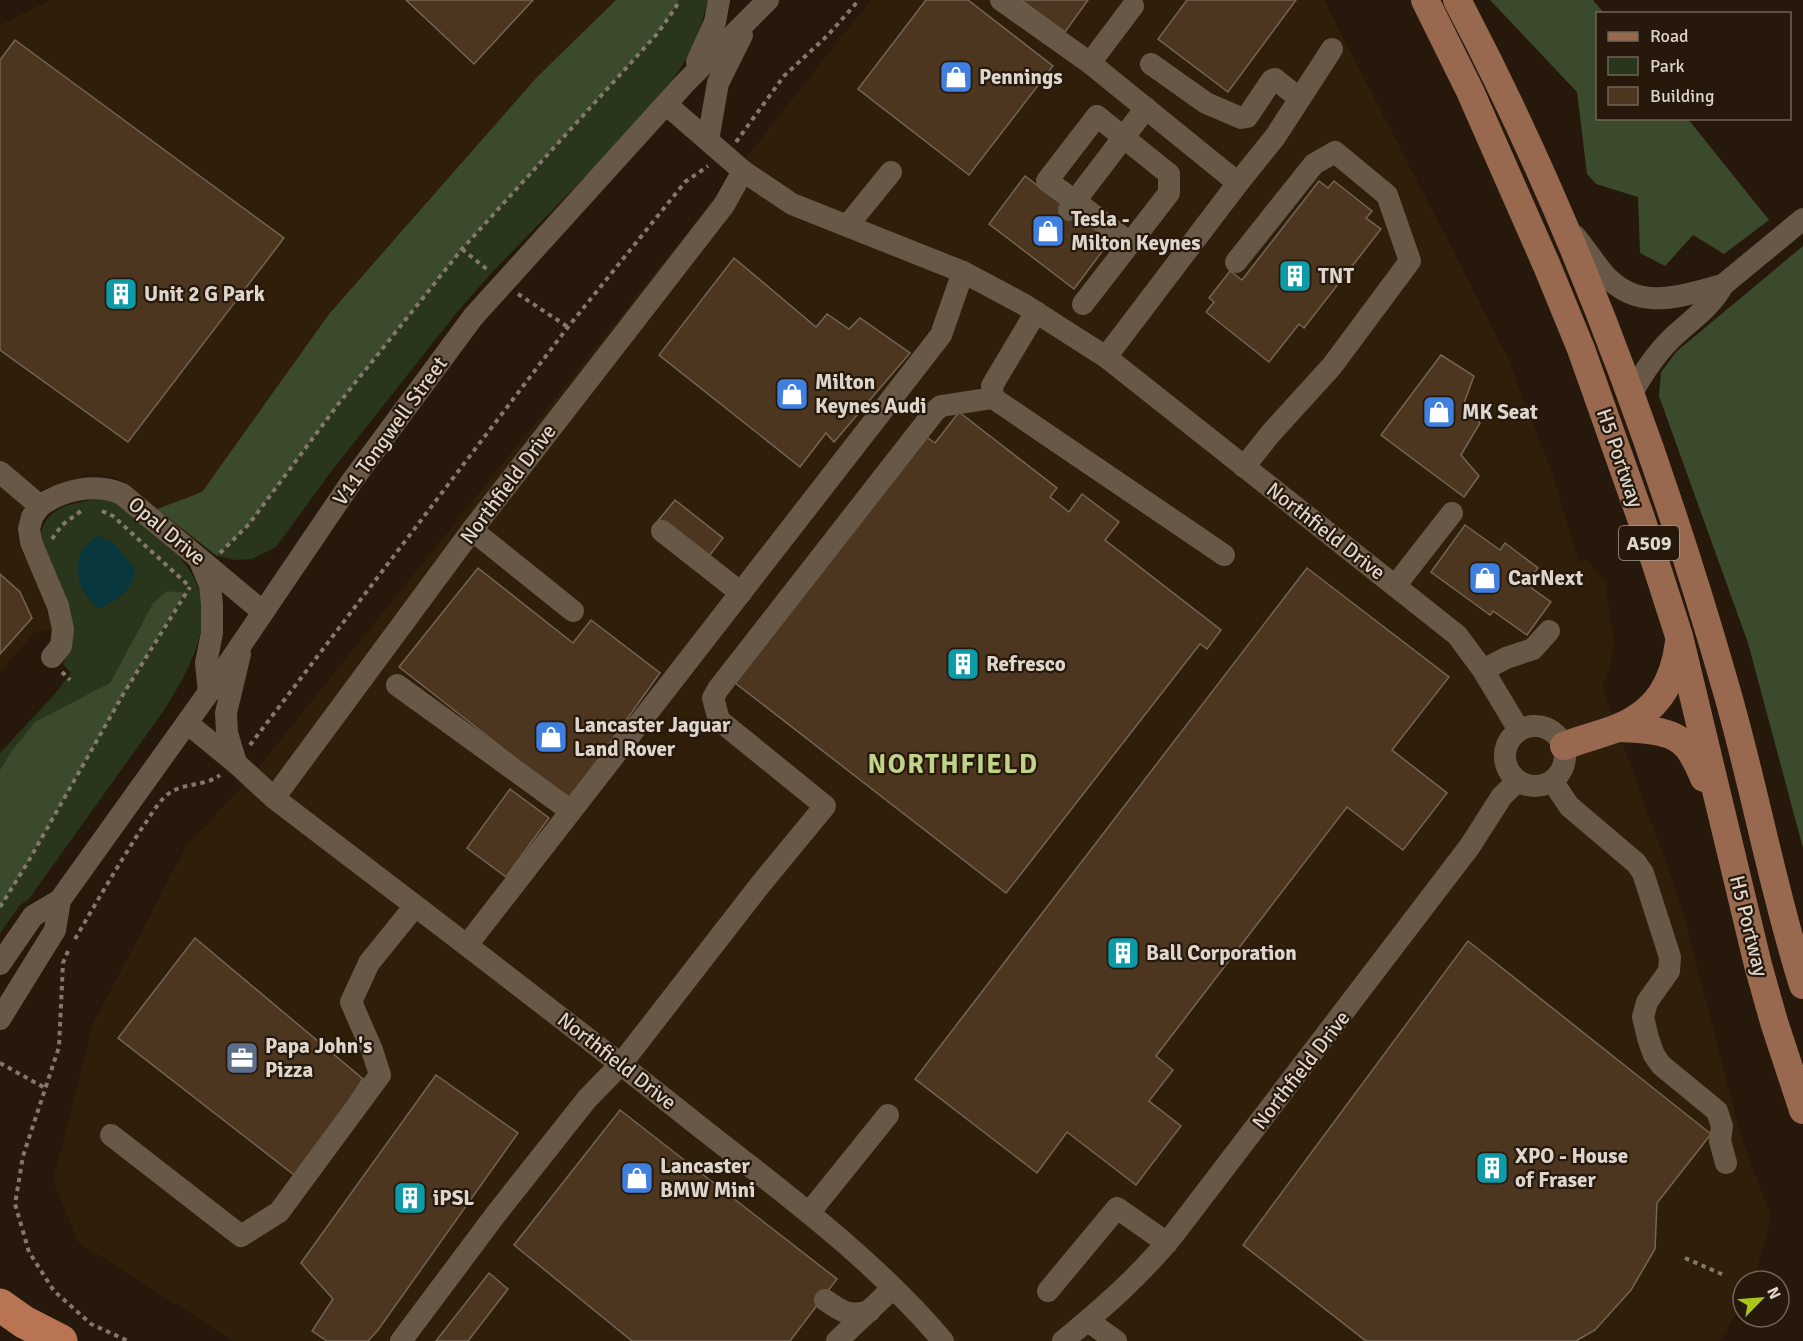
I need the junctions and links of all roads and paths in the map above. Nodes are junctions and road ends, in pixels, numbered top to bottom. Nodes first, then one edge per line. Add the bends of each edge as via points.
1 (679, 0) edge
2 (719, 0) edge
3 (859, 0) edge
4 (1002, 0) edge
5 (1425, 0) edge
6 (1457, 0) edge
7 (761, 5) edge
8 (1133, 6) dead end
9 (1332, 49) dead end
10 (1090, 63) junction
11 (1151, 64) dead end
12 (684, 84) junction
13 (1299, 98) junction
14 (667, 105) junction
15 (1146, 108) junction
16 (1124, 138) junction
17 (708, 140) junction
18 (725, 155) junction
19 (743, 171) junction
20 (891, 172) dead end
21 (1238, 183) junction
22 (1067, 202) junction
23 (1803, 219) edge
24 (1563, 220) junction
25 (848, 225) junction
26 (1130, 243) junction
27 (1236, 262) dead end
28 (963, 272) junction
29 (1723, 285) junction
30 (1083, 304) dead end
31 (1036, 312) junction
32 (1107, 357) junction
33 (1631, 394) junction
34 (993, 399) junction
35 (1244, 467) junction
36 (0, 472) edge
37 (40, 506) junction
38 (89, 509) dead end
39 (98, 509) dead end
40 (1452, 513) dead end
41 (472, 530) junction
42 (662, 531) dead end
43 (50, 547) dead end
44 (1224, 555) dead end
45 (200, 570) junction
46 (1395, 586) junction
47 (741, 593) junction
48 (573, 611) dead end
49 (263, 612) junction
50 (1549, 632) dead end
51 (1679, 636) junction
52 (244, 638) junction
53 (59, 661) joint
54 (1483, 670) junction
55 (70, 680) dead end
56 (397, 686) dead end
57 (208, 692) junction
58 (187, 723) junction
59 (1619, 728) junction
60 (1520, 730) junction
61 (1564, 746) junction
62 (236, 764) junction
63 (1518, 781) junction
64 (1553, 782) junction
65 (274, 798) junction
66 (571, 811) junction
67 (1726, 832) junction
68 (60, 900) junction
69 (415, 906) junction
70 (0, 907) edge
71 (467, 945) junction
72 (0, 964) edge
73 (1803, 985) edge
74 (0, 1018) edge
75 (0, 1064) edge
76 (621, 1064) junction
77 (45, 1088) junction
78 (1803, 1110) edge
79 (888, 1115) dead end
80 (111, 1135) dead end
81 (1726, 1163) dead end
82 (809, 1213) junction
83 (1167, 1243) junction
84 (1685, 1258) dead end
85 (1726, 1276) dead end
86 (893, 1288) junction
87 (1048, 1291) dead end
88 (825, 1300) dead end
89 (0, 1305) edge
90 (870, 1311) junction
91 (1088, 1321) junction
92 (61, 1341) edge
93 (128, 1341) edge
94 (401, 1341) edge
95 (837, 1341) edge
96 (943, 1341) edge
97 (1063, 1341) edge
98 (1116, 1341) edge

1 - 45 path via 657,34 462,249 249,524
2 - 12 street via 706,44
3 - 18 path via 784,76
4 - 10 street
5 - 51 main road, H5 Portway / A509 via 1517,194 1581,349
6 - 24 main road, H5 Portway / A509
7 - 12 street, V11 Tongwell Street
7 - 17 street via 718,83
8 - 10 street
9 - 13 street
10 - 15 street
11 - 13 street via 1206,103 1241,118 1247,117 1272,80
12 - 14 street, V11 Tongwell Street
13 - 21 street via 1275,137
14 - 17 street, Northfield Drive
14 - 49 street, V11 Tongwell Street via 473,317 300,554
15 - 16 street
15 - 21 street
16 - 22 street
16 - 22 street via 1097,116
16 - 26 street via 1169,174 1169,193
17 - 18 street, Northfield Drive
18 - 19 street, Northfield Drive
18 - 62 path via 685,182 568,327
19 - 25 street, Northfield Drive via 792,204
19 - 41 street, Northfield Drive via 723,205
20 - 25 street
21 - 32 street
22 - 26 street
23 - 29 street
24 - 29 street via 1603,273 1630,294 1664,299
24 - 33 main road, H5 Portway / A509
25 - 28 street, Northfield Drive
26 - 30 street
27 - 35 street via 1314,164 1335,152 1387,195 1410,261 1332,366
28 - 31 street, Northfield Drive
28 - 47 street via 941,335
29 - 33 street via 1716,297 1648,364
31 - 32 street, Northfield Drive
31 - 34 street via 996,379
32 - 35 street, Northfield Drive
33 - 73 main road, H5 Portway / A509 via 1665,488 1717,657
34 - 44 street
34 - 76 street via 941,406 935,411 717,689 713,698 719,720 825,806
35 - 46 street, Northfield Drive
36 - 37 street
37 - 45 street, Opal Drive via 63,493 111,489 133,502
37 - 53 street via 32,517 31,542 58,606 63,629
38 - 43 path via 62,525
39 - 45 path
40 - 46 street
41 - 48 street
41 - 65 street, Northfield Drive
42 - 47 street
45 - 49 street, Opal Drive
45 - 57 street via 210,585 212,604 206,663
45 - 70 path
46 - 54 street, Northfield Drive via 1457,635
47 - 66 street
49 - 52 street, V11 Tongwell Street
50 - 54 street via 1533,649
51 - 59 main road, A509 via 1676,664 1664,691 1655,704
51 - 67 main road, H5 Portway / A509
52 - 57 street, V11 Tongwell Street
52 - 62 street via 226,713
53 - 55 path
54 - 60 street, Northfield Drive
56 - 66 street
57 - 58 street, V11 Tongwell Street
58 - 62 street, Northfield Drive
58 - 68 street, V11 Tongwell Street
59 - 61 main road
59 - 67 main road, A509 via 1670,735 1688,746
60 - 61 street via 1545,728
60 - 63 street via 1512,737 1505,755 1506,765
61 - 64 street via 1564,766
62 - 65 street, Northfield Drive
62 - 77 path via 211,782 180,788 160,802 103,891 63,963 61,1033
63 - 64 street via 1535,787
63 - 83 street, Northfield Drive via 1502,796 1470,846 1333,1029
64 - 81 street via 1569,806 1636,862 1643,873 1670,957 1669,971 1647,1002 1643,1017 1648,1038 1662,1065 1717,1111
65 - 69 street, Northfield Drive
66 - 71 street
67 - 78 main road, H5 Portway / A509 via 1774,1022
68 - 72 street, V11 Tongwell Street via 33,916
68 - 74 street, V11 Tongwell Street via 55,930
69 - 71 street, Northfield Drive
69 - 80 street via 369,963 351,1002 380,1075 279,1212 241,1236
71 - 76 street, Northfield Drive
75 - 77 path
76 - 82 street, Northfield Drive
76 - 94 street via 587,1099
77 - 93 path via 23,1156 15,1204 29,1252 54,1291 92,1324
79 - 82 street
82 - 86 street, Northfield Drive
83 - 87 street via 1117,1208
83 - 91 street, Northfield Drive via 1147,1267
84 - 85 path
86 - 90 street
86 - 96 street, Northfield Drive
88 - 90 street via 856,1315
89 - 92 highway
90 - 95 street
91 - 97 street, Northfield Drive
91 - 98 street

